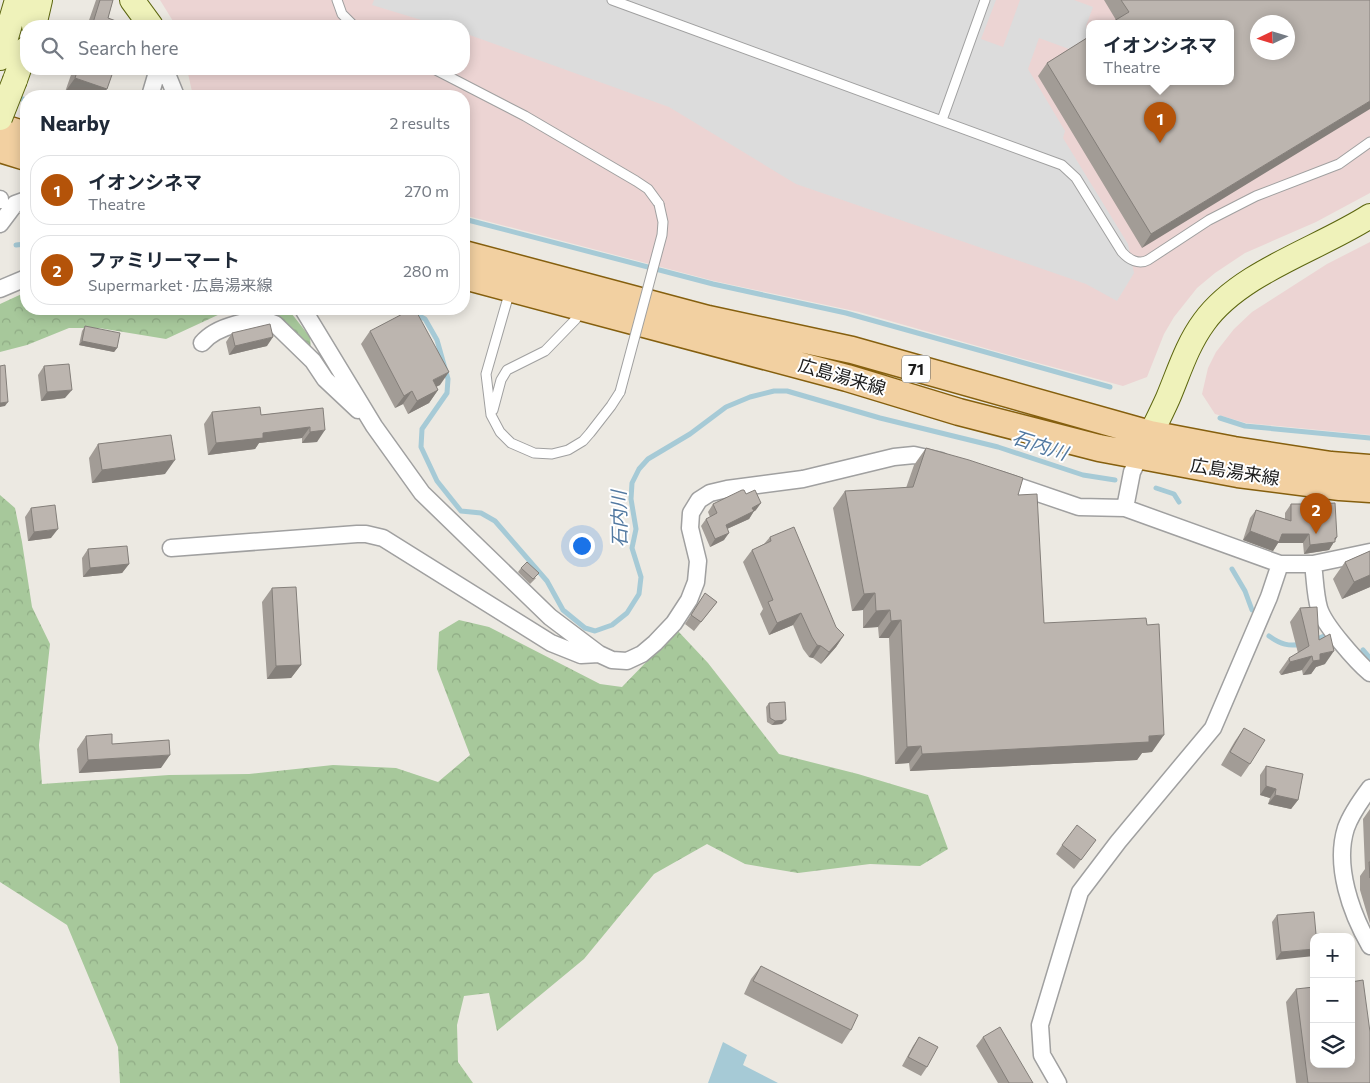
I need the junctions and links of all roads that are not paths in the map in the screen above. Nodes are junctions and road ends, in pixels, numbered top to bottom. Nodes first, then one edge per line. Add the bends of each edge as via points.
1 (17, 0) edge
2 (40, 0) edge
3 (132, 0) edge
4 (337, 0) edge
5 (612, 0) edge
6 (985, 0) edge
7 (35, 20) edge
8 (147, 20) edge
9 (348, 20) edge
10 (0, 58) edge
11 (20, 66) edge
12 (156, 75) edge
13 (167, 75) edge
14 (446, 75) edge
15 (152, 90) edge
16 (174, 90) edge
17 (0, 117) edge
18 (942, 120) junction
19 (20, 121) edge
20 (0, 127) edge
21 (20, 133) edge
22 (1370, 142) edge
23 (0, 149) edge
24 (20, 155) edge
25 (20, 202) edge
26 (1370, 216) edge
27 (0, 224) edge
28 (470, 256) edge
29 (470, 280) edge
30 (20, 281) edge
31 (470, 283) edge
32 (0, 289) edge
33 (507, 301) junction
34 (308, 315) edge
35 (576, 319) junction
36 (202, 343) dead end
37 (783, 360) junction
38 (491, 415) junction
39 (374, 426) junction
40 (1145, 445) junction
41 (960, 467) edge
42 (1370, 468) edge
43 (988, 476) edge
44 (1370, 489) edge
45 (1125, 508) junction
46 (172, 548) dead end
47 (1370, 552) edge
48 (1280, 564) junction
49 (1313, 564) junction
50 (599, 654) junction
51 (1370, 673) edge
52 (1370, 788) edge
53 (1370, 946) edge
54 (1058, 1083) edge

1 - 10 street
2 - 7 street
3 - 8 street
4 - 9 lane
5 - 18 lane
6 - 18 lane
11 - 17 street, bridge
12 - 15 street
13 - 16 street
14 - 38 lane, bridge via 526,116 648,189 659,204 663,222 620,392 590,433 576,446 560,452 534,453 518,447 500,432
17 - 19 street
18 - 22 lane via 1066,168 1076,178 1122,252 1133,261 1143,262 1209,220 1256,196 1339,164
20 - 21 main road
23 - 24 main road
25 - 27 street
26 - 40 street via 1251,281 1224,300 1204,322 1189,347
28 - 40 main road, 広島湯来線 / 71 via 708,319 852,350
29 - 37 main road, 広島湯来線 / 71
30 - 32 street
31 - 33 main road via 487,296
33 - 35 main road
33 - 38 lane via 486,374
34 - 39 street
35 - 37 main road via 701,352
35 - 38 lane via 545,350 507,370
36 - 39 street via 217,331 248,322 268,321 313,361 325,379
37 - 40 main road, 広島湯来線 / 71 via 959,412 1099,448
39 - 50 street via 422,493 550,617
40 - 42 main road, 広島湯来線 / 71 via 1234,450
40 - 44 main road, 広島湯来線 / 71 via 1247,475
40 - 45 street via 1132,472
41 - 50 street via 914,454 803,479 710,493 699,500 691,513 690,528 698,561 696,582 674,623 642,654 627,661 612,660
43 - 45 street via 1079,507
45 - 48 street
46 - 50 street via 374,535 551,643 581,655
47 - 49 street
48 - 49 street
48 - 54 street via 1212,728 1080,892 1040,1025 1042,1055
49 - 51 street via 1323,616
52 - 53 street via 1346,828 1342,852 1351,904

